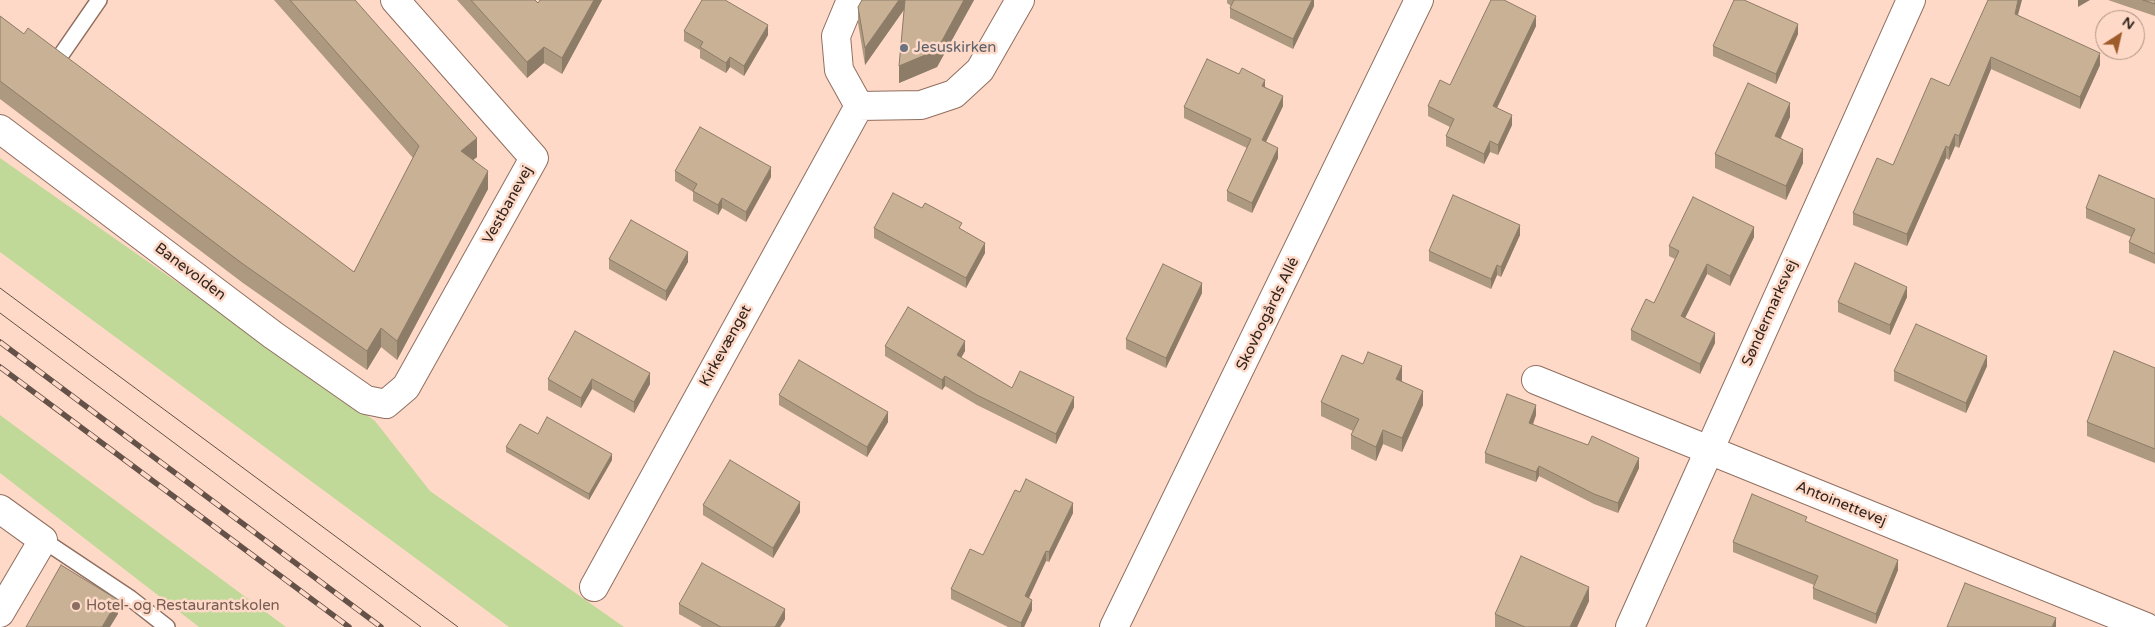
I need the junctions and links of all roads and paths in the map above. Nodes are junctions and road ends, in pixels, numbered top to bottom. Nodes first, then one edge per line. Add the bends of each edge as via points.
1 (99, 0) edge
2 (395, 0) edge
3 (851, 0) edge
4 (1020, 0) edge
5 (1419, 0) edge
6 (1911, 0) edge
7 (62, 55) edge
8 (858, 106) junction
9 (0, 130) edge
10 (1536, 380) dead end
11 (386, 404) joint
12 (1708, 450) junction
13 (0, 509) edge
14 (42, 540) junction
15 (594, 587) dead end
16 (0, 613) edge
17 (167, 627) edge
18 (1114, 627) edge
19 (1630, 627) edge
20 (2146, 627) edge

1 - 7 lane
2 - 11 street, Vestbanevej via 534,158 406,387
3 - 8 street via 836,36 838,70
4 - 8 street via 980,70 954,94 921,105
5 - 18 street, Skovbogårds Allé
6 - 12 street, Søndermarksvej
8 - 15 street, Kirkevænget
9 - 11 street, Banevolden via 273,335 366,400
10 - 12 street, Antoinettevej
12 - 19 street, Søndermarksvej
12 - 20 street, Antoinettevej
13 - 14 street
14 - 16 street
14 - 17 lane via 130,598

